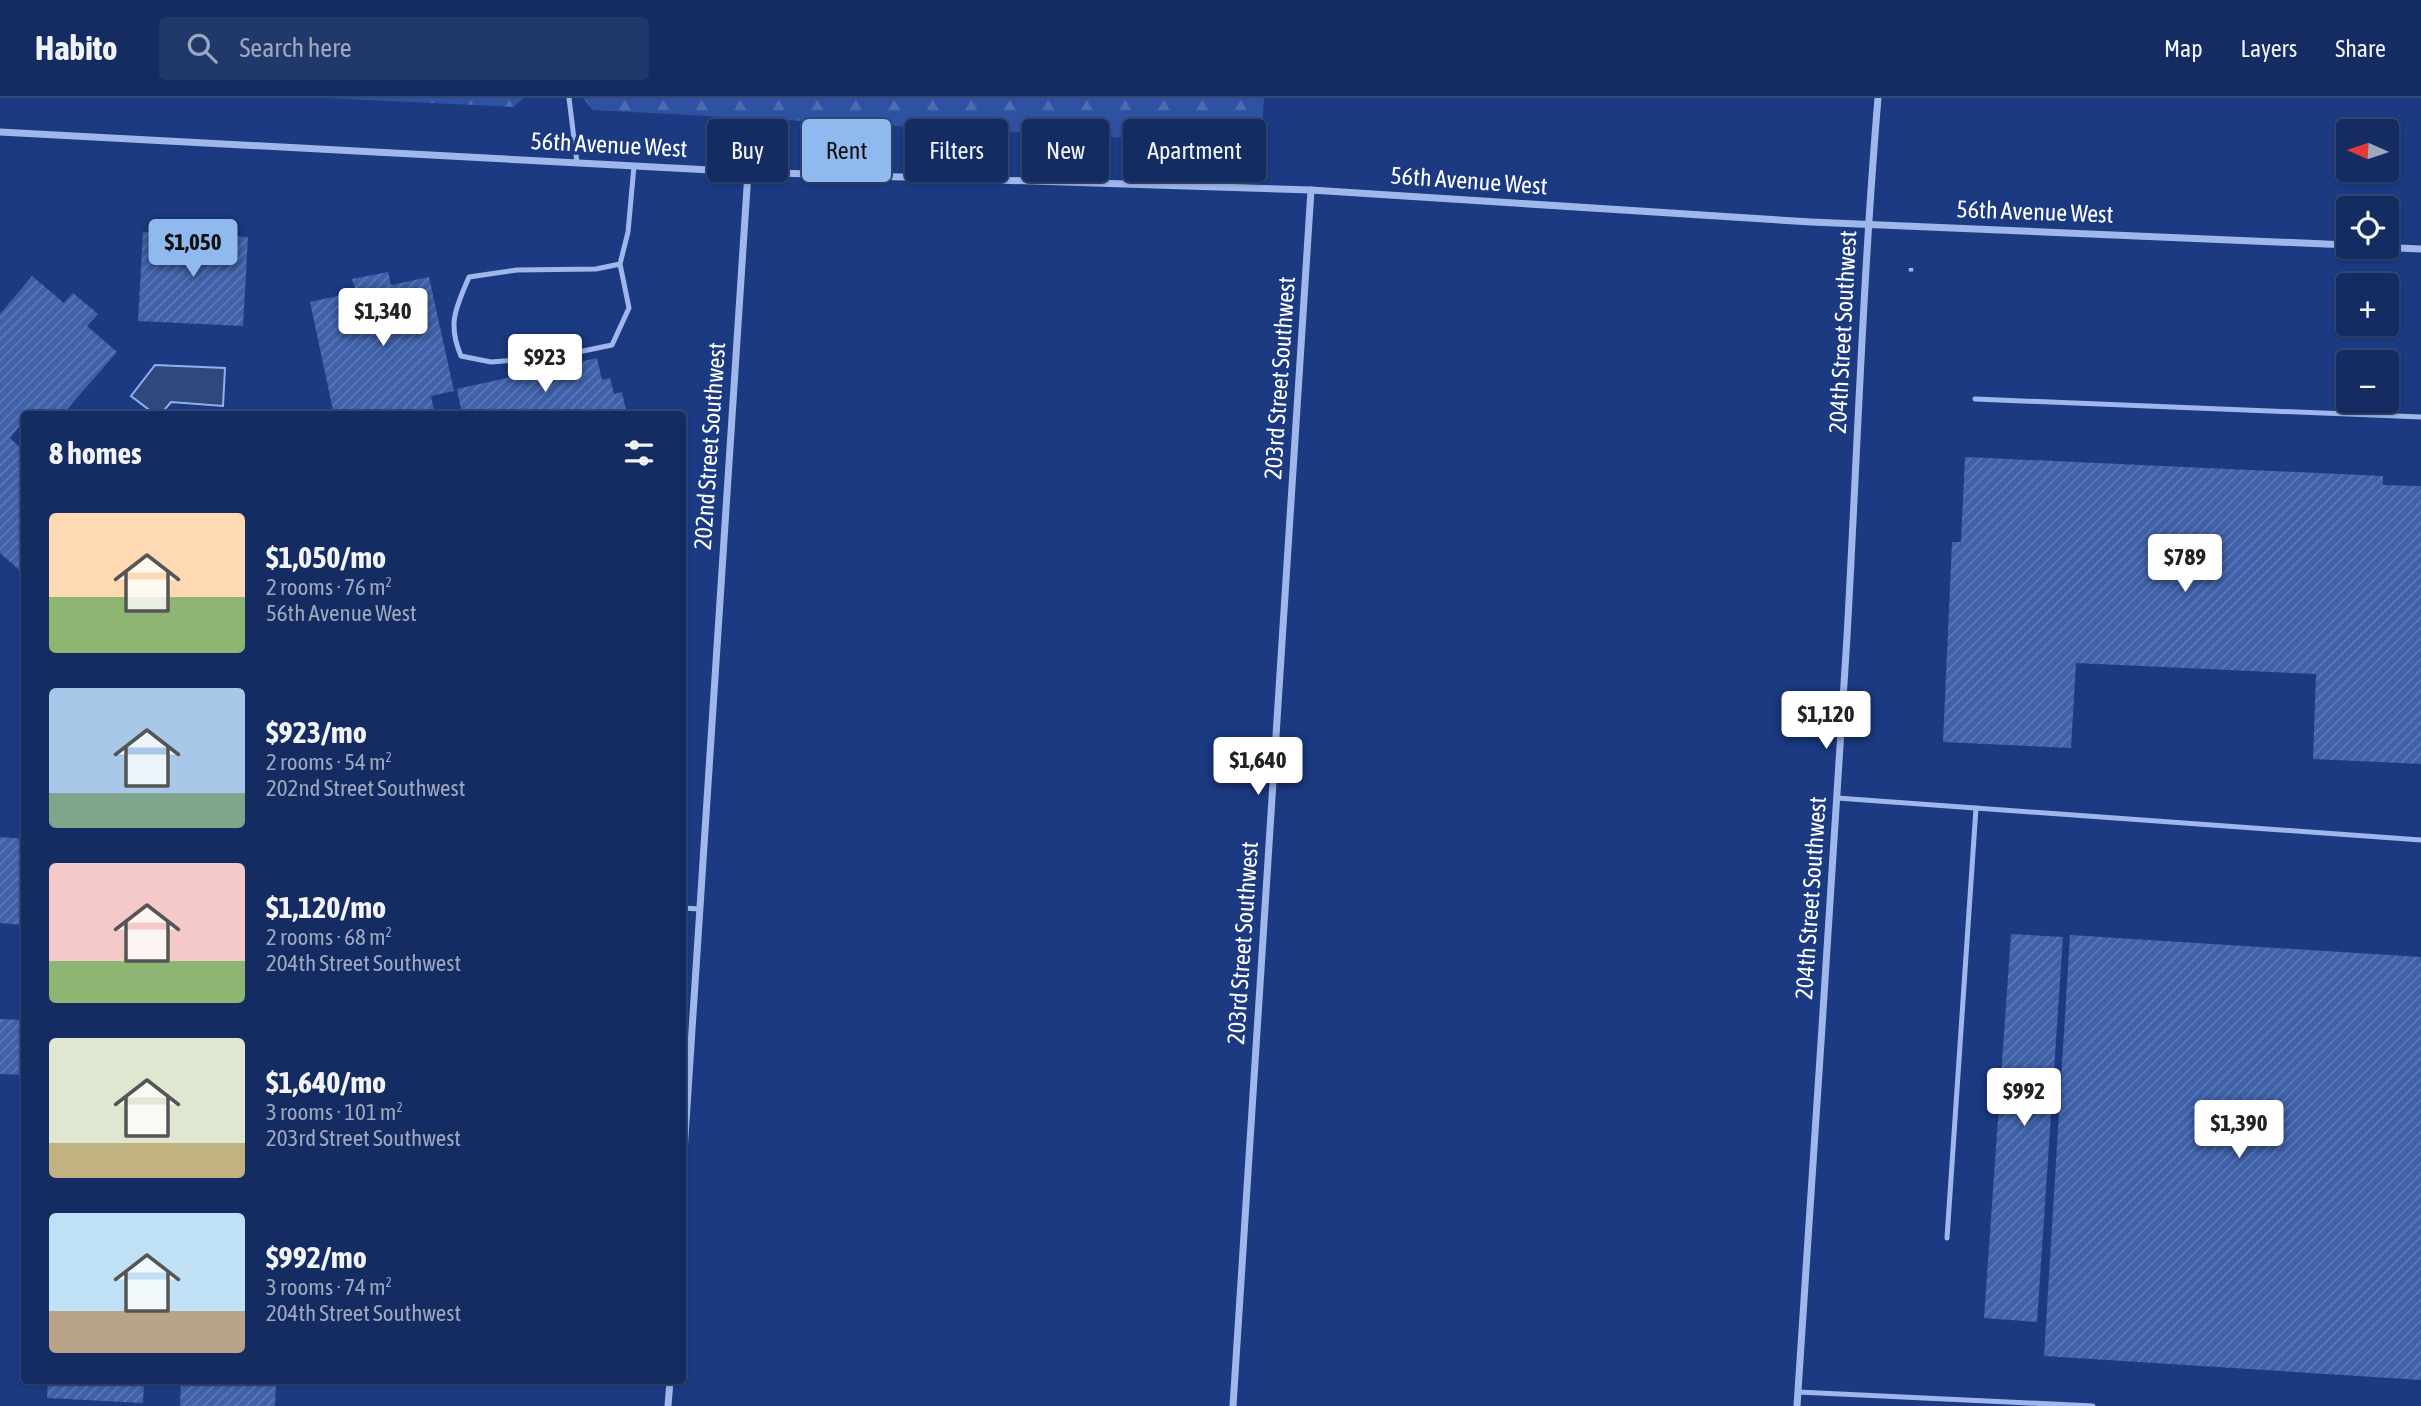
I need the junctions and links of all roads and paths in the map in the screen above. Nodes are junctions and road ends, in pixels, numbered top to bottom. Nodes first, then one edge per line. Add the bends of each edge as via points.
1 (569, 98) edge
2 (1878, 98) edge
3 (0, 132) edge
4 (577, 163) junction
5 (634, 166) junction
6 (707, 170) edge
7 (788, 173) edge
8 (747, 182) edge
9 (1311, 190) junction
10 (1867, 225) junction
11 (2336, 245) edge
12 (2399, 248) edge
13 (2421, 249) edge
14 (620, 264) junction
15 (1975, 398) dead end
16 (2421, 417) edge
17 (1837, 798) junction
18 (1976, 808) junction
19 (2421, 840) edge
20 (686, 908) edge
21 (700, 909) junction
22 (686, 1066) edge
23 (1947, 1238) dead end
24 (670, 1384) edge
25 (1798, 1392) junction
26 (1885, 1396) junction
27 (668, 1406) edge
28 (1233, 1406) edge
29 (1797, 1406) edge
30 (1884, 1406) edge
31 (2093, 1406) edge

1 - 4 lane
2 - 10 street, 204th Street Southwest
3 - 4 street, 56th Avenue West
4 - 5 street, 56th Avenue West
5 - 6 street, 56th Avenue West
5 - 14 lane
7 - 9 street, 56th Avenue West
8 - 21 street, 202nd Street Southwest
9 - 10 street, 56th Avenue West
9 - 28 street, 203rd Street Southwest
10 - 11 street, 56th Avenue West
10 - 17 street, 204th Street Southwest
12 - 13 street
14 - 14 lane via 469,277 456,307 453,336 461,356 491,362 554,357 612,345 629,308
15 - 16 lane
17 - 18 lane
17 - 25 street, 204th Street Southwest
18 - 19 lane
18 - 23 lane
20 - 21 lane
21 - 22 street, 202nd Street Southwest
24 - 27 street
25 - 26 lane
25 - 29 street, 204th Street Southwest
26 - 30 lane
26 - 31 lane

